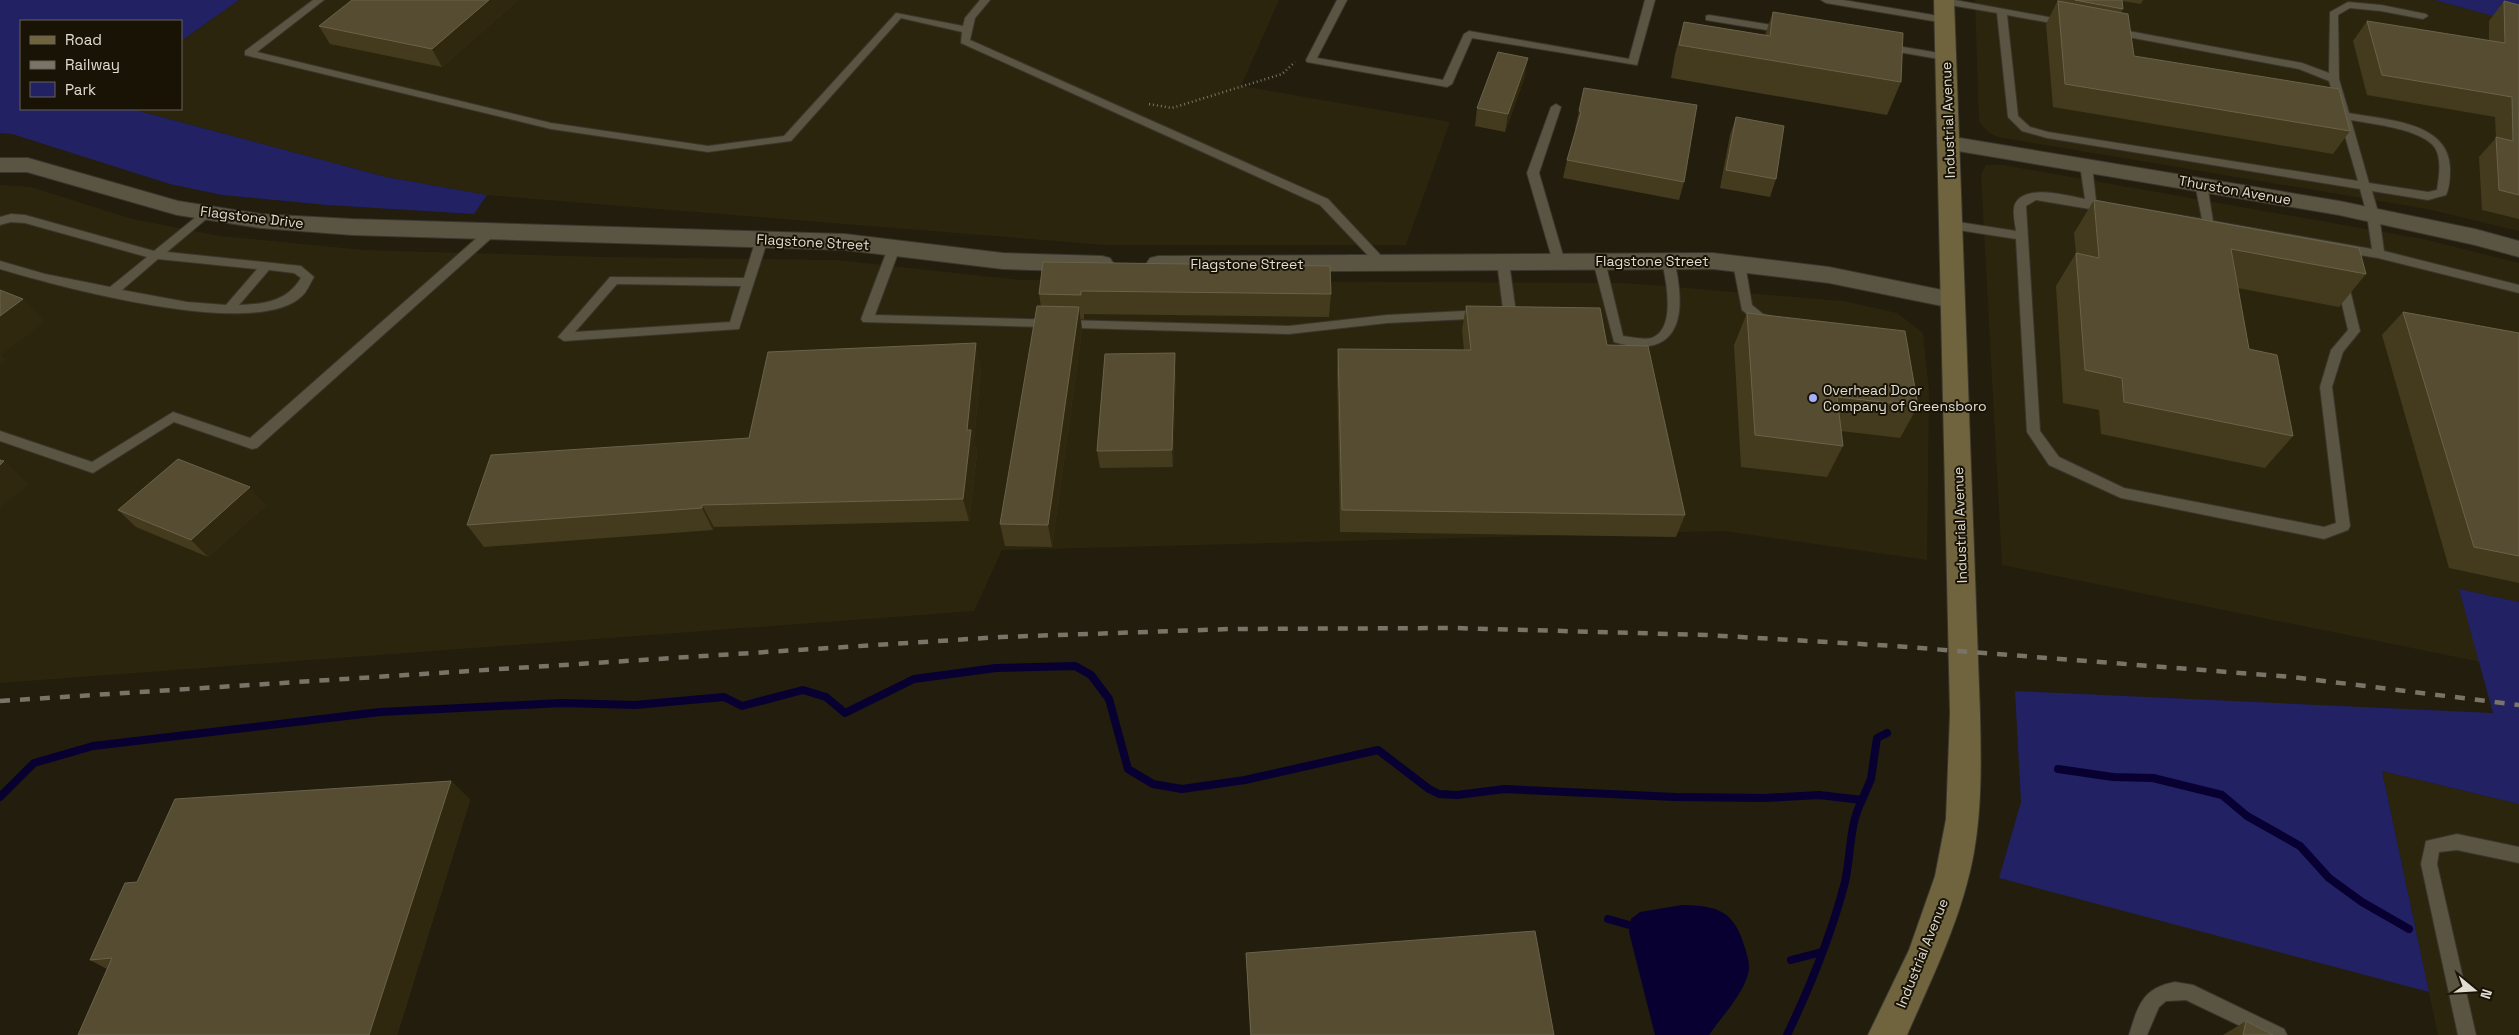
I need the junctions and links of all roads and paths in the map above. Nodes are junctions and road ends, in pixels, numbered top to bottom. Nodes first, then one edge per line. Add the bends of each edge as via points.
1 (319, 0) edge
2 (985, 0) edge
3 (1342, 0) edge
4 (1650, 0) edge
5 (1826, 0) edge
6 (1884, 5) edge
7 (1945, 7) edge
8 (2002, 11) junction
9 (2423, 16) dead end
10 (1709, 18) dead end
11 (2082, 25) edge
12 (2101, 29) edge
13 (968, 30) junction
14 (1798, 33) edge
15 (1876, 46) edge
16 (1945, 57) junction
17 (1296, 62) dead end
18 (2334, 79) junction
19 (1147, 104) dead end
20 (1556, 107) dead end
21 (2344, 115) junction
22 (1948, 143) junction
23 (0, 165) edge
24 (2086, 165) junction
25 (2201, 184) junction
26 (2365, 186) junction
27 (2091, 204) junction
28 (207, 212) junction
29 (2373, 215) junction
30 (0, 220) edge
31 (2208, 223) junction
32 (1952, 225) junction
33 (501, 232) junction
34 (2022, 236) junction
35 (762, 239) junction
36 (2334, 246) junction
37 (894, 248) junction
38 (2519, 250) edge
39 (2378, 254) junction
40 (155, 255) junction
41 (1668, 261) junction
42 (1503, 262) junction
43 (1559, 262) junction
44 (1599, 262) junction
45 (1382, 263) junction
46 (1739, 264) junction
47 (0, 265) edge
48 (265, 267) junction
49 (749, 282) junction
50 (2519, 289) edge
51 (112, 292) junction
52 (1952, 300) junction
53 (229, 309) junction
54 (1780, 323) edge
55 (0, 436) edge
56 (2519, 854) edge
57 (1895, 1032) edge
58 (2138, 1035) edge
59 (2278, 1035) edge
60 (2467, 1035) edge

1 - 13 lane via 249,54 551,126 708,149 788,140 898,15
2 - 13 lane via 970,18
3 - 4 lane via 1311,60 1447,84 1468,34 1633,62
5 - 6 lane
6 - 7 lane
7 - 8 lane
7 - 16 main road, Industrial Avenue
8 - 11 lane
8 - 26 lane via 2013,117 2026,129
9 - 18 lane via 2348,5 2333,14
10 - 14 lane
12 - 18 lane via 2302,66
13 - 45 lane via 965,41 1324,202
15 - 16 lane
16 - 22 main road, Industrial Avenue
17 - 19 path via 1282,74 1172,108
18 - 21 lane
20 - 43 lane via 1533,173
21 - 26 lane
21 - 26 lane via 2415,132 2434,140 2442,151 2445,177 2442,192 2428,196
22 - 24 street, Thurston Avenue
22 - 32 main road, Industrial Avenue
23 - 28 street, Flagstone Drive via 28,165 177,208
24 - 25 street, Thurston Avenue
24 - 27 lane
25 - 29 street, Thurston Avenue
25 - 31 lane
26 - 29 lane
27 - 31 lane
27 - 34 lane via 2045,196 2028,198 2020,206
28 - 33 street, Flagstone Drive via 260,221
28 - 40 lane
29 - 38 street, Thurston Avenue
29 - 39 lane
30 - 40 lane via 25,219
31 - 36 lane
32 - 34 lane
32 - 52 main road, Industrial Avenue
33 - 35 street, Flagstone Street
33 - 55 lane via 252,444 173,417 93,468
34 - 36 lane via 2034,432 2054,461 2121,494 2324,533 2343,526 2326,387 2337,350 2354,331
35 - 37 street, Flagstone Street via 846,242
35 - 49 lane
36 - 39 lane
37 - 42 lane via 867,319 1289,330 1387,319 1510,313
37 - 45 street, Flagstone Street via 1003,261
39 - 50 lane
40 - 48 lane
40 - 51 lane
41 - 44 street, Flagstone Street
41 - 44 lane via 1675,295 1668,329 1654,342 1639,343 1618,339
41 - 46 street, Flagstone Street
42 - 43 street, Flagstone Street
42 - 45 street, Flagstone Street
43 - 44 street, Flagstone Street
46 - 52 street, Flagstone Street via 1829,275
46 - 54 lane via 1746,307 1759,318
47 - 51 lane
48 - 53 lane
48 - 53 lane via 297,269 308,277 307,283 291,298 275,305
49 - 49 lane via 735,326 564,338 614,280
51 - 53 lane via 172,305
52 - 57 main road, Industrial Avenue via 1966,714 1964,797 1957,853 1944,904
56 - 60 lane via 2457,842 2432,846 2429,864
58 - 59 lane via 2146,1009 2157,995 2172,990 2187,991

